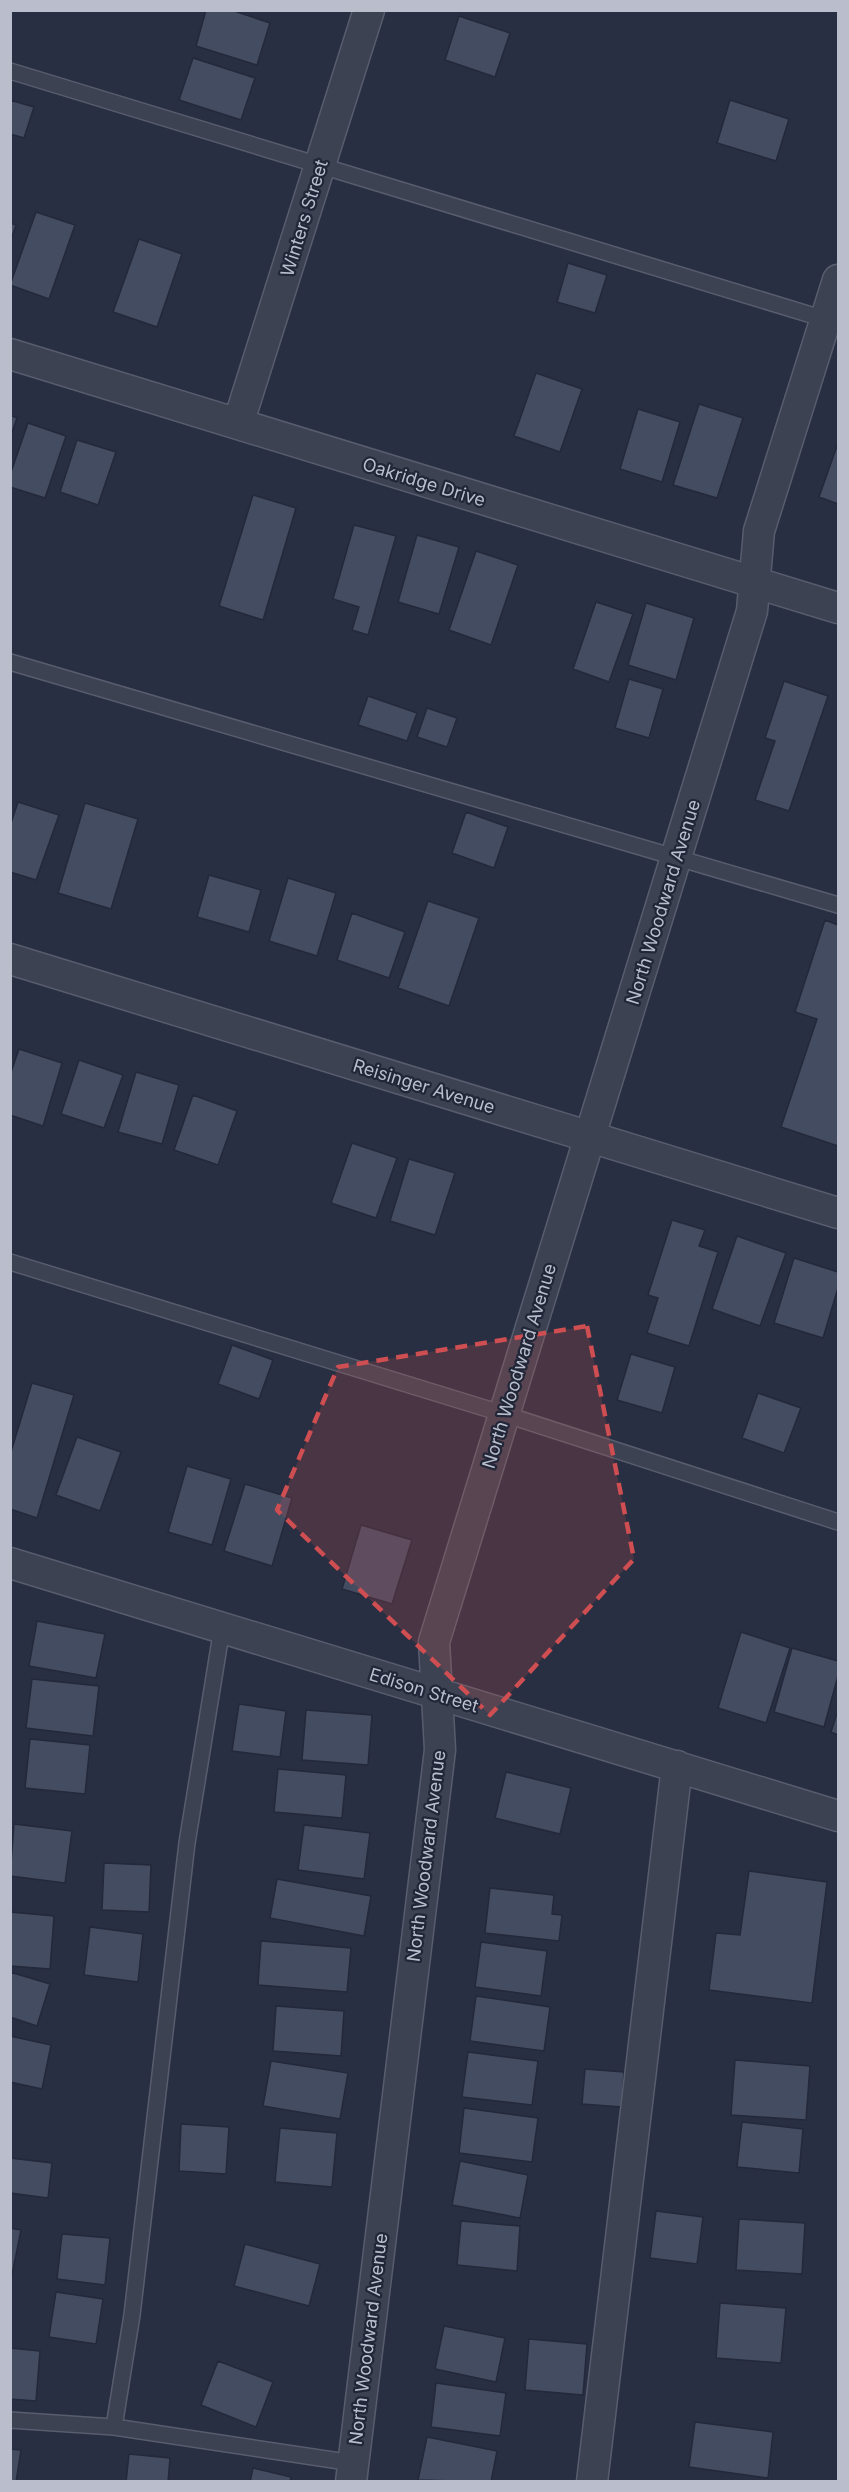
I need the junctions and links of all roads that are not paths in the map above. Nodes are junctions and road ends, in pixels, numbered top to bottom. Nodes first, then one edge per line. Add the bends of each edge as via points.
1 (369, 10) edge
2 (10, 71) edge
3 (320, 164) junction
4 (838, 280) edge
5 (832, 321) edge
6 (10, 354) edge
7 (238, 424) junction
8 (754, 583) junction
9 (838, 608) edge
10 (10, 662) edge
11 (677, 857) junction
12 (838, 905) edge
13 (10, 959) edge
14 (590, 1137) junction
15 (838, 1213) edge
16 (10, 1262) edge
17 (504, 1414) junction
18 (838, 1522) edge
19 (10, 1563) edge
20 (222, 1628) junction
21 (437, 1694) junction
22 (677, 1766) junction
23 (838, 1816) edge
24 (10, 2420) edge
25 (114, 2427) junction
26 (352, 2472) edge
27 (592, 2481) edge

1 - 3 street, Winters Street
2 - 3 lane
3 - 5 lane
3 - 7 street, Winters Street
4 - 5 street, North Woodward Avenue
5 - 8 street, North Woodward Avenue via 759,531
6 - 7 street, Oakridge Drive
7 - 8 street, Oakridge Drive
8 - 9 street, Oakridge Drive
8 - 11 street, North Woodward Avenue via 752,611
10 - 11 lane
11 - 12 lane
11 - 14 street, North Woodward Avenue
13 - 14 street, Reisinger Avenue
14 - 15 street, Reisinger Avenue
14 - 17 street, North Woodward Avenue
16 - 17 lane
17 - 18 lane
17 - 21 street, North Woodward Avenue via 434,1642
19 - 20 street, Edison Street
20 - 21 street, Edison Street
20 - 25 lane via 187,1843 132,2315
21 - 22 street, Edison Street
21 - 26 street, North Woodward Avenue via 440,1750
22 - 23 street, Edison Street
22 - 27 street
24 - 25 lane
25 - 26 lane

